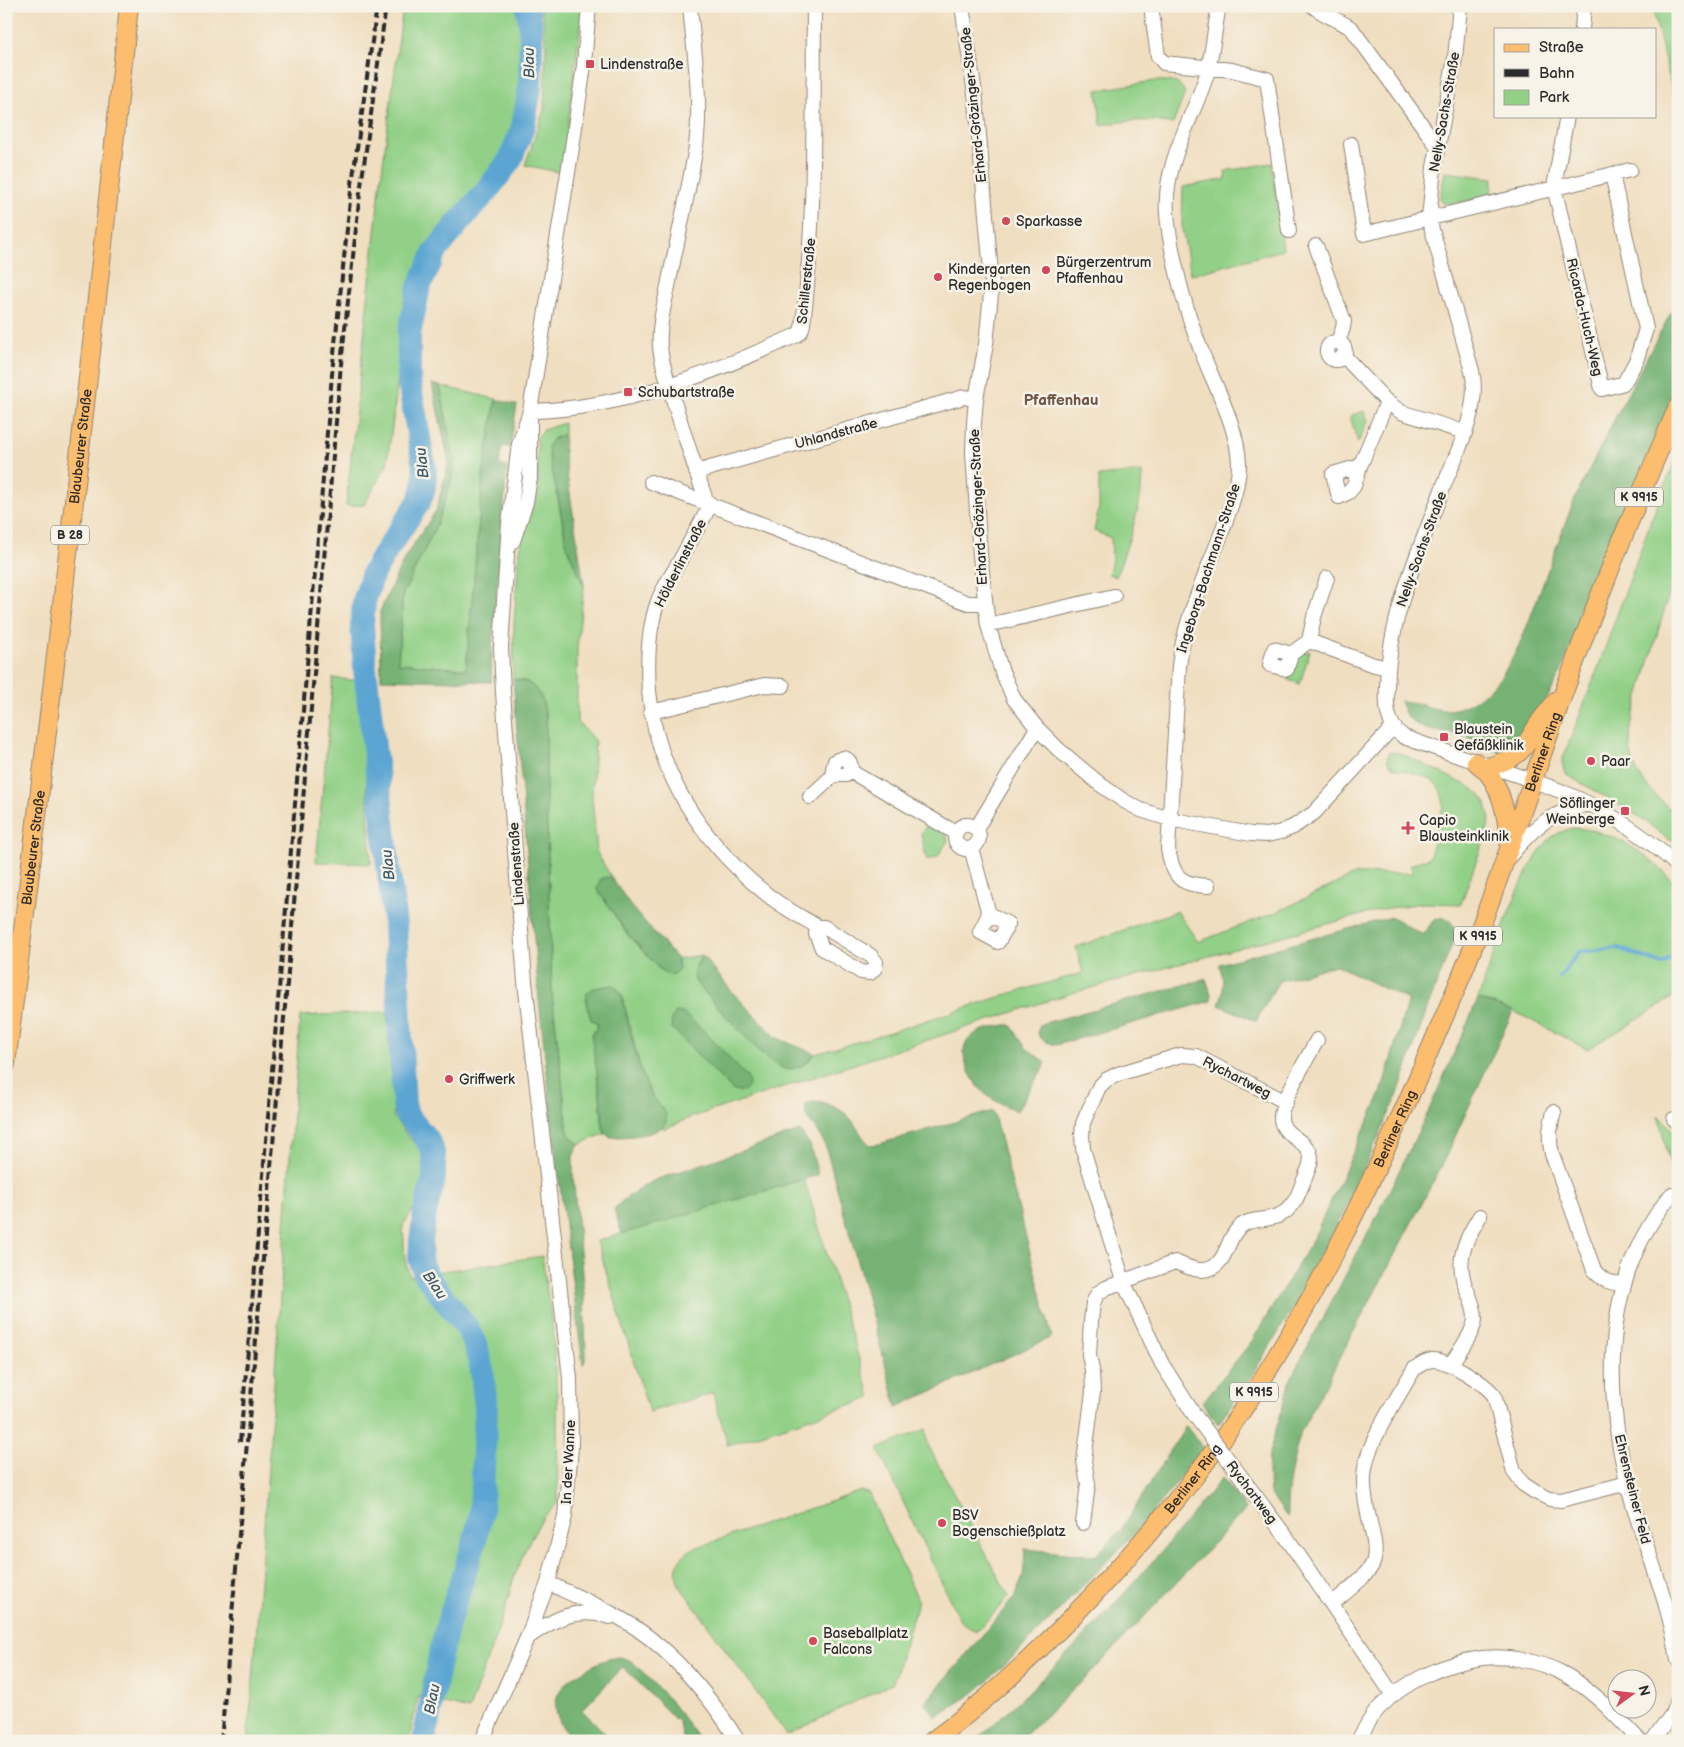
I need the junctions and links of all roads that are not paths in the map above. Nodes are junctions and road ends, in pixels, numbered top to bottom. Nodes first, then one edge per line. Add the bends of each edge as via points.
1 (129, 6) edge
2 (589, 6) edge
3 (690, 6) edge
4 (814, 6) edge
5 (962, 6) edge
6 (1151, 6) edge
7 (1219, 6) edge
8 (1313, 6) edge
9 (1460, 6) edge
10 (1584, 6) edge
11 (1582, 28) edge
12 (1208, 68) junction
13 (1567, 118) edge
14 (1351, 144) dead end
15 (1438, 147) junction
16 (1630, 170) dead end
17 (1612, 174) junction
18 (1554, 187) junction
19 (1429, 218) junction
20 (1289, 231) dead end
21 (1316, 246) dead end
22 (670, 385) junction
23 (976, 399) junction
24 (1387, 402) junction
25 (1678, 407) edge
26 (530, 411) junction
27 (1464, 432) junction
28 (1360, 466) dead end
29 (696, 472) junction
30 (651, 482) dead end
31 (709, 503) junction
32 (1327, 578) dead end
33 (1114, 596) dead end
34 (984, 603) junction
35 (988, 625) junction
36 (1309, 640) junction
37 (1291, 654) dead end
38 (1387, 668) junction
39 (783, 686) dead end
40 (1564, 690) junction
41 (651, 712) junction
42 (1393, 727) junction
43 (1037, 728) junction
44 (1484, 764) junction
45 (1534, 782) junction
46 (810, 797) dead end
47 (1588, 804) junction
48 (1169, 819) junction
49 (976, 828) junction
50 (956, 833) junction
51 (971, 848) junction
52 (1507, 855) junction
53 (1678, 866) edge
54 (1208, 886) dead end
55 (989, 914) dead end
56 (818, 927) dead end
57 (1317, 1040) dead end
58 (6, 1064) edge
59 (1286, 1102) junction
60 (1554, 1112) dead end
61 (546, 1169) joint
62 (1671, 1195) dead end
63 (1480, 1216) dead end
64 (1123, 1281) junction
65 (1623, 1284) junction
66 (1450, 1365) junction
67 (1628, 1483) junction
68 (1082, 1523) dead end
69 (548, 1584) junction
70 (1332, 1604) junction
71 (627, 1623) junction
72 (527, 1638) junction
73 (1678, 1660) edge
74 (1393, 1695) junction
75 (1678, 1699) edge
76 (482, 1741) edge
77 (738, 1741) edge
78 (932, 1741) edge
79 (1358, 1741) edge
80 (1640, 1741) edge
81 (1653, 1741) edge

1 - 58 main road, Blaubeurer Straße / B 28 via 96,316
2 - 26 street, Lindenstraße via 573,141
3 - 22 street via 698,87 698,127 660,330 662,361
4 - 22 street, Schillerstraße via 814,187 804,324 801,331 789,339
5 - 23 street, Erhard-Grözinger-Straße via 976,101 991,276 986,344
6 - 12 street via 1158,56 1164,63
7 - 12 street, Ingeborg-Bachmann-Straße
8 - 15 street via 1352,29
9 - 15 street, Nelly-Sachs-Straße via 1455,58
10 - 11 street
12 - 20 street via 1268,79
12 - 48 street, Ingeborg-Bachmann-Straße via 1172,169 1168,215 1185,302 1237,446 1239,465 1235,491 1180,653
13 - 18 street, Ricarda-Huch-Weg
14 - 19 street via 1364,234
15 - 19 street, Nelly-Sachs-Straße
16 - 17 street
17 - 18 street
17 - 18 street, Ricarda-Huch-Weg via 1646,329 1636,361 1624,383 1602,389
18 - 19 street
19 - 27 street, Nelly-Sachs-Straße via 1475,383
21 - 24 street via 1344,321 1340,349
22 - 26 street, Schillerstraße via 582,408
22 - 29 street
23 - 29 street, Uhlandstraße via 964,397
23 - 34 street, Erhard-Grözinger-Straße via 973,453
24 - 27 street via 1401,412
24 - 28 street
25 - 40 main road, Berliner Ring / K 9915 via 1647,477
26 - 61 street, Lindenstraße via 519,444 509,523 502,646 506,752
27 - 38 street, Nelly-Sachs-Straße via 1397,614
29 - 31 street
30 - 31 street
31 - 34 street via 968,604
31 - 41 street, Hölderlinstraße via 658,600 649,650
32 - 36 street
33 - 35 street
34 - 35 street, Erhard-Grözinger-Straße
35 - 43 street, Erhard-Grözinger-Straße via 1014,699
36 - 37 street
36 - 38 street
38 - 42 street, Nelly-Sachs-Straße via 1388,717
39 - 41 street via 764,685
40 - 44 main road via 1522,751 1512,759
40 - 45 main road, Berliner Ring / K 9915
41 - 56 street, Hölderlinstraße via 660,750 670,774 717,849 764,892
42 - 44 street via 1404,737
42 - 48 street, Erhard-Grözinger-Straße via 1314,813 1281,832 1251,834
43 - 48 street, Erhard-Grözinger-Straße via 1083,771 1124,801
43 - 49 street
44 - 45 street
44 - 52 main road via 1507,819
45 - 47 street
45 - 52 main road, Berliner Ring / K 9915
46 - 50 street via 843,772
47 - 52 street via 1546,819
47 - 53 street via 1641,834
48 - 54 street via 1168,849 1174,870 1186,883
49 - 50 street via 964,825
49 - 51 street via 978,840
50 - 51 street via 960,846
51 - 55 street
52 - 78 main road, Berliner Ring / K 9915 via 1475,943 1389,1143 1318,1284 1244,1408 1167,1510 1113,1574 1010,1678
57 - 59 street, Rychartweg
59 - 64 street, Rychartweg via 1281,1117 1284,1128 1305,1145 1311,1162 1287,1213 1240,1226 1214,1267 1193,1270 1175,1262
59 - 64 street, Rychartweg via 1188,1054 1118,1074 1099,1087 1083,1123 1083,1149
60 - 65 street via 1548,1141 1594,1270 1604,1281
61 - 69 street, In der Wanne via 564,1320 571,1413 565,1516
62 - 65 street, Ehrensteiner Feld via 1645,1230
63 - 66 street via 1464,1247 1460,1266 1476,1319
64 - 68 street, Rychartweg via 1098,1293 1093,1303 1088,1355 1093,1392 1084,1460 1088,1484
64 - 70 street, Rychartweg, bridge via 1162,1364 1193,1414 1287,1538
65 - 67 street, Ehrensteiner Feld via 1614,1329 1613,1382 1618,1436
66 - 67 street via 1487,1386 1494,1395 1514,1472 1535,1492 1555,1500
66 - 70 street via 1432,1360 1422,1362 1414,1369 1369,1450 1364,1485 1374,1563
67 - 73 street, Ehrensteiner Feld via 1671,1624
69 - 71 street
69 - 72 street, In der Wanne
70 - 74 street, Rychartweg
71 - 72 street via 604,1616 570,1614
71 - 77 street via 656,1644 693,1680
72 - 76 street, In der Wanne
74 - 79 street via 1377,1710
74 - 80 street via 1418,1679 1456,1664 1483,1658 1535,1663 1583,1686
75 - 81 street via 1672,1714

